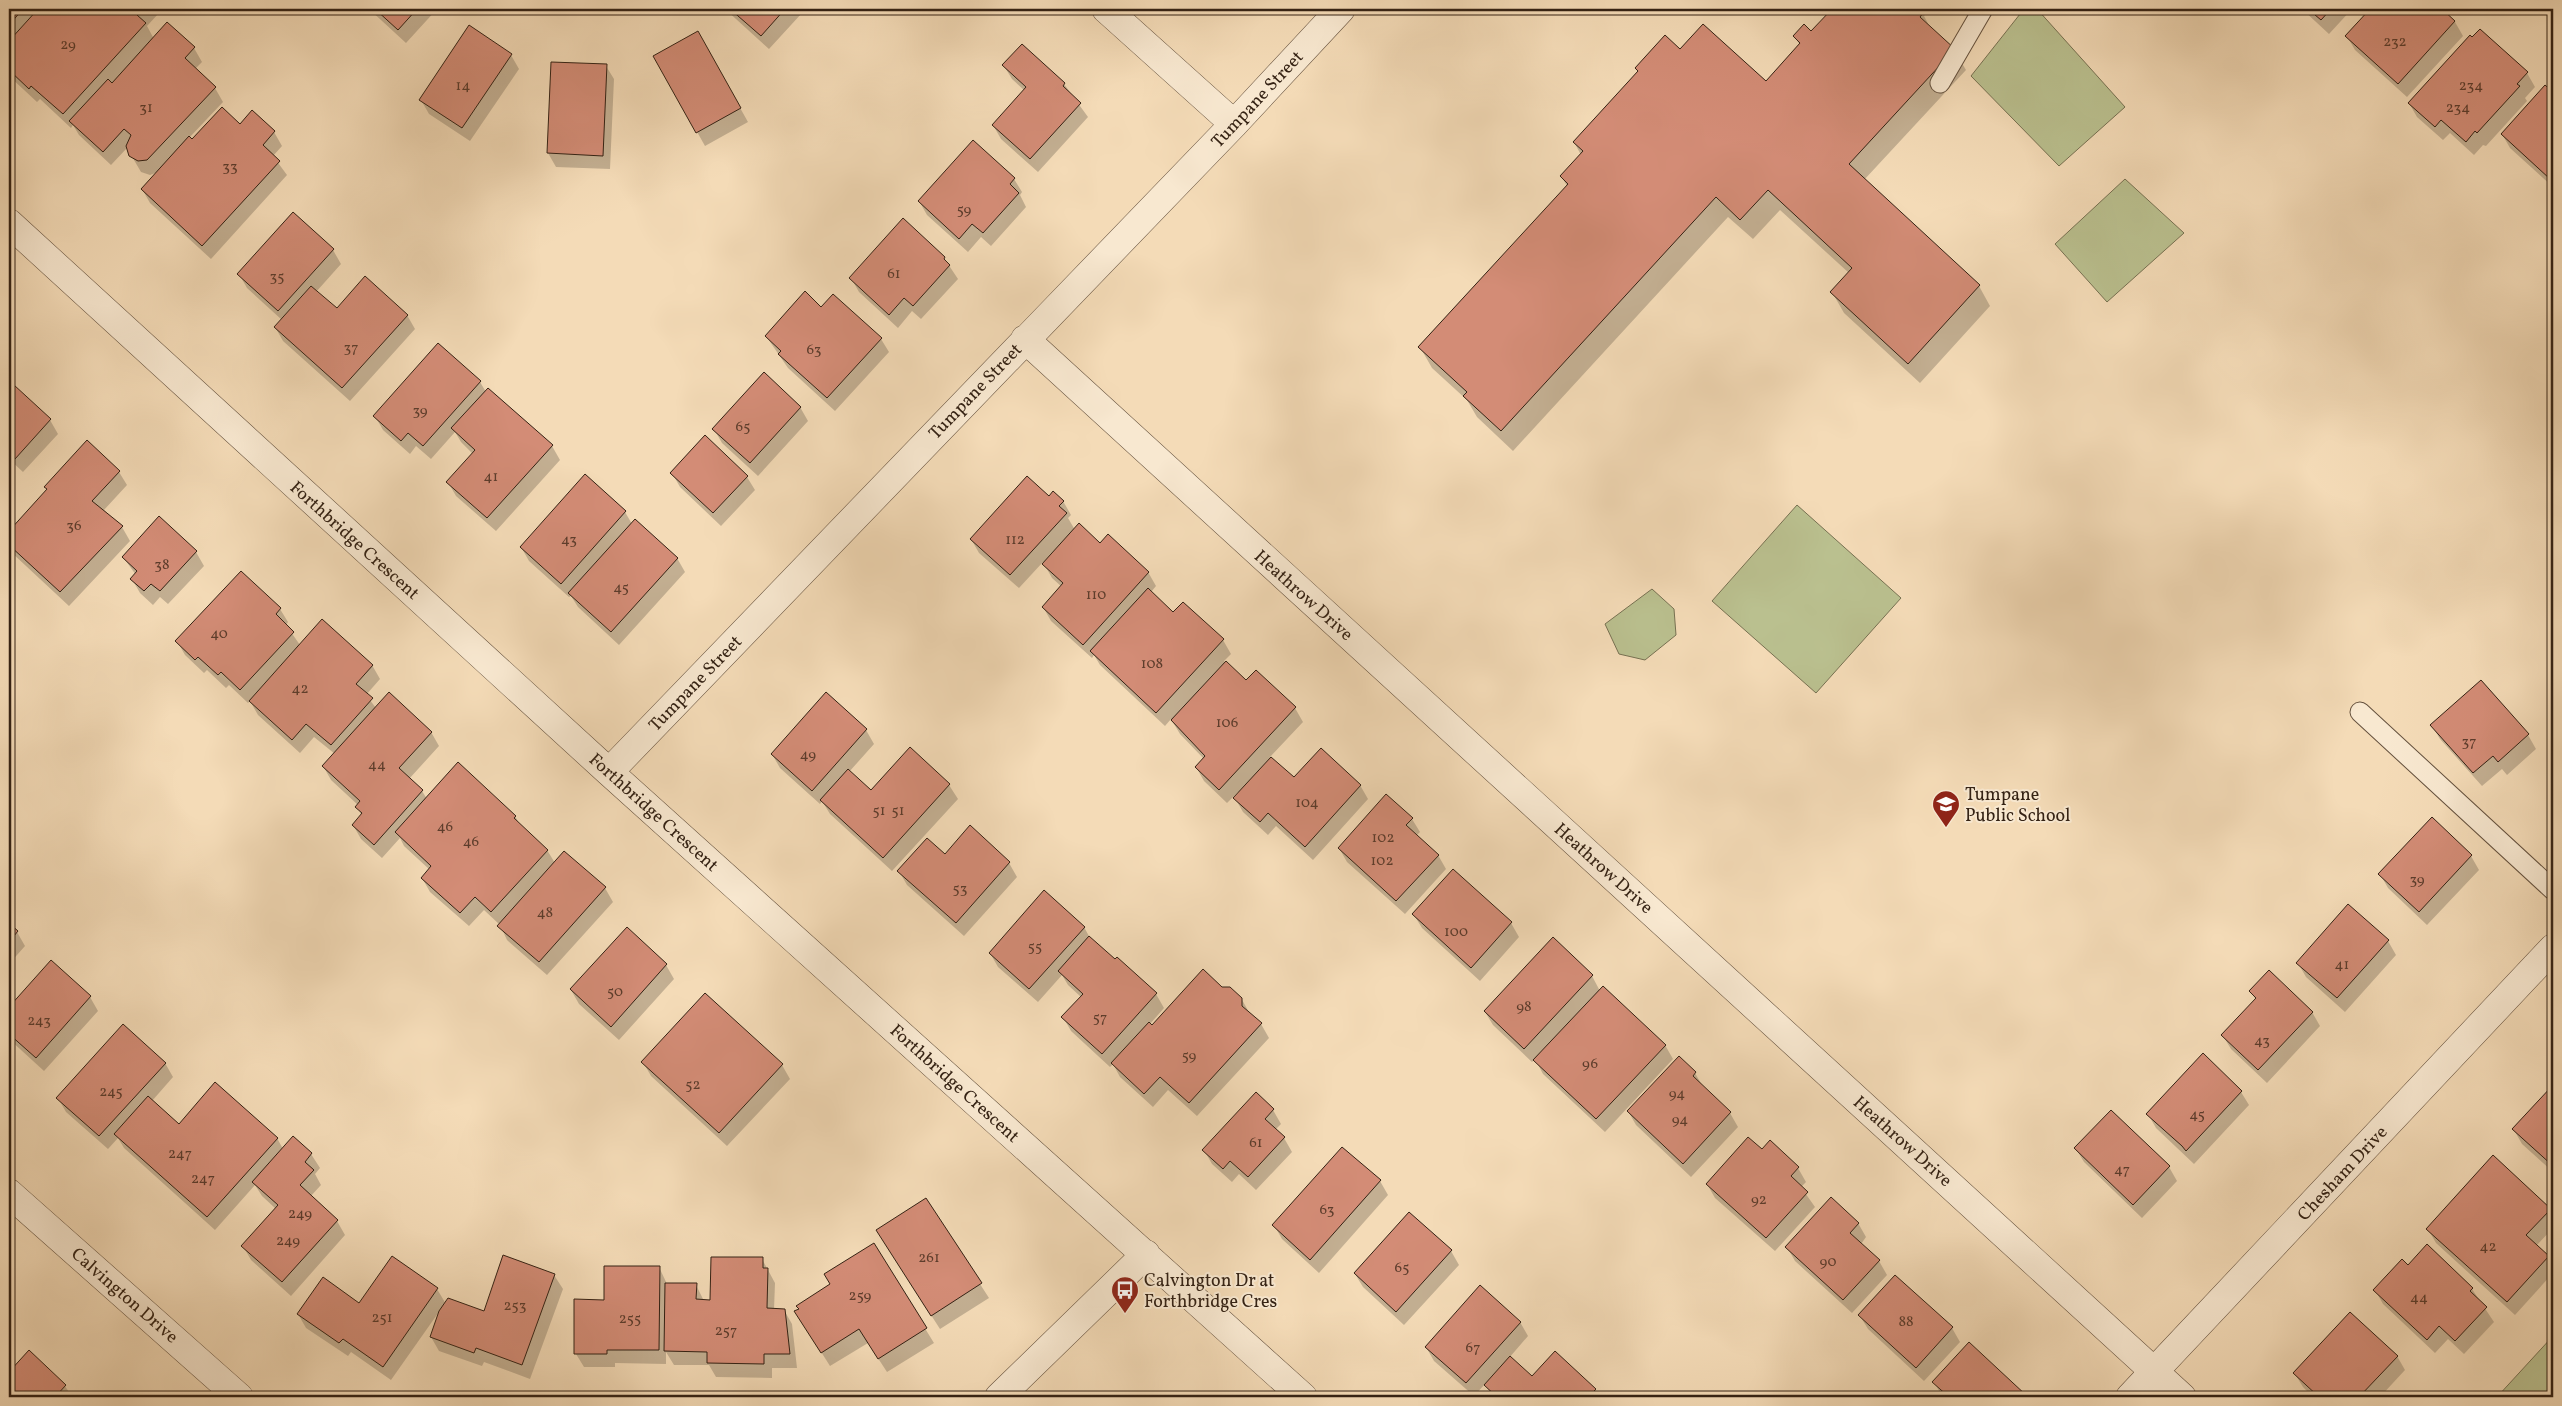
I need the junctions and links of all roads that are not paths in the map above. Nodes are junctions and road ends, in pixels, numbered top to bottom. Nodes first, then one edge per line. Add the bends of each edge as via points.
1 (1106, 9) edge
2 (1341, 9) edge
3 (1984, 9) edge
4 (1940, 82) dead end
5 (1234, 124) junction
6 (9, 223) edge
7 (1025, 339) junction
8 (2360, 712) dead end
9 (609, 772) junction
10 (2553, 890) edge
11 (2553, 948) edge
12 (9, 1193) edge
13 (1146, 1254) junction
14 (2156, 1372) junction
15 (239, 1397) edge
16 (998, 1397) edge
17 (1303, 1397) edge
18 (2130, 1397) edge
19 (2182, 1397) edge

1 - 5 street
2 - 5 street, Tumpane Street
3 - 4 lane
5 - 7 street, Tumpane Street
6 - 9 street, Forthbridge Crescent
7 - 9 street, Tumpane Street
7 - 14 street, Heathrow Drive
8 - 10 lane
9 - 13 street, Forthbridge Crescent
11 - 14 street, Chesham Drive
12 - 15 street, Calvington Drive
13 - 16 street
13 - 17 street, Forthbridge Crescent
14 - 18 street, Chesham Drive
14 - 19 street, Heathrow Drive

